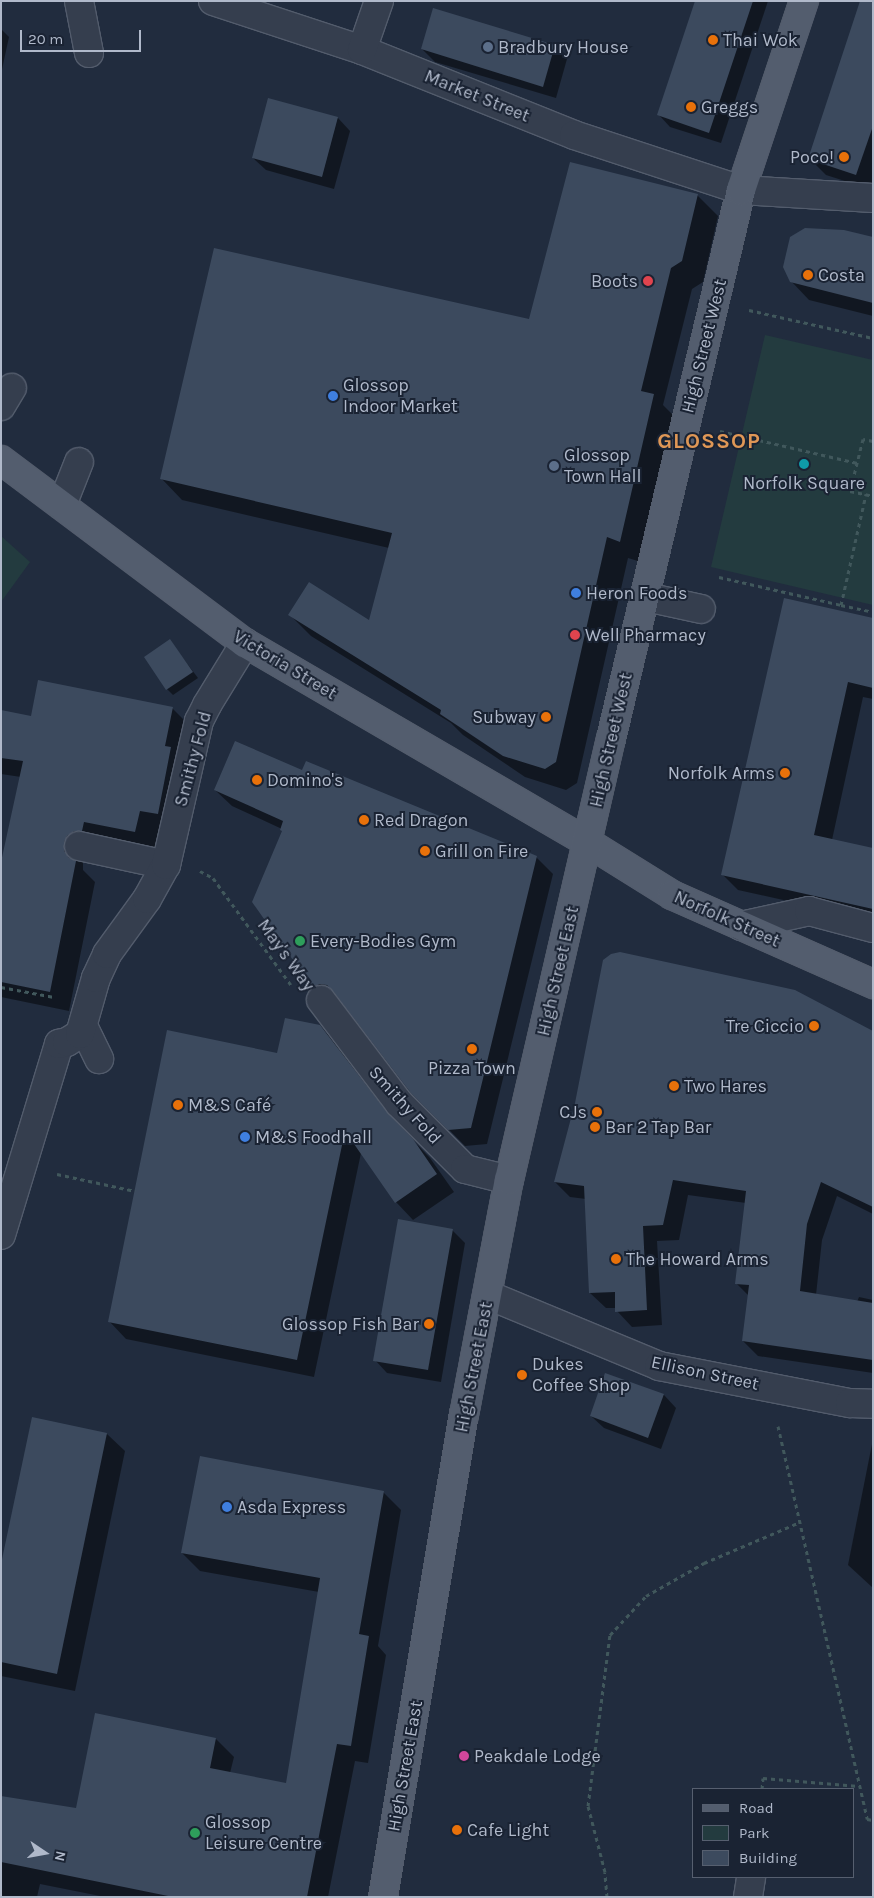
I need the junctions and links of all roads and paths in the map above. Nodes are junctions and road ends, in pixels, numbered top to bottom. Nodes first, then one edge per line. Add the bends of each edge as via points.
1 (79, 1) edge
2 (213, 1) edge
3 (378, 1) edge
4 (804, 1) edge
5 (362, 50) junction
6 (89, 54) dead end
7 (741, 190) junction
8 (873, 198) edge
9 (715, 302) junction
10 (873, 338) edge
11 (685, 423) junction
12 (873, 441) edge
13 (1, 460) edge
14 (79, 462) dead end
15 (857, 463) junction
16 (866, 494) junction
17 (873, 496) edge
18 (62, 505) junction
19 (646, 597) junction
20 (841, 605) junction
21 (701, 609) joint
22 (873, 612) edge
23 (245, 643) junction
24 (587, 842) junction
25 (79, 846) dead end
26 (167, 859) junction
27 (741, 926) junction
28 (873, 928) edge
29 (873, 984) edge
30 (1, 986) edge
31 (294, 989) dead end
32 (55, 997) dead end
33 (321, 1000) dead end
34 (83, 1026) junction
35 (100, 1059) dead end
36 (22, 1166) junction
37 (509, 1180) junction
38 (135, 1191) dead end
39 (1, 1235) edge
40 (488, 1295) junction
41 (770, 1388) junction
42 (873, 1404) edge
43 (800, 1522) junction
44 (860, 1786) junction
45 (762, 1788) edge
46 (873, 1820) edge
47 (751, 1878) edge
48 (383, 1897) edge
49 (606, 1897) edge
50 (748, 1897) edge

1 - 6 street
2 - 5 street, Market Street
3 - 5 street
4 - 7 main road, High Street West
5 - 7 street, Market Street via 574,134
7 - 8 street, Market Street
7 - 9 main road, High Street West
9 - 10 path
9 - 11 main road, High Street West
11 - 15 path
11 - 19 main road, High Street West
12 - 15 path via 863,439
13 - 18 main road, Victoria Street
14 - 18 street
15 - 16 path via 850,491
16 - 17 path
16 - 20 path
18 - 23 main road, Victoria Street
19 - 21 street
19 - 24 main road, High Street West
20 - 21 path via 709,575
20 - 22 path
23 - 24 main road, Victoria Street
23 - 26 street, Smithy Fold via 199,722
24 - 27 main road, Norfolk Street via 672,895
24 - 37 main road, High Street East
25 - 26 street
26 - 31 path, May's Way via 213,878
26 - 34 street, Smithy Fold via 147,900 107,954 96,978
27 - 28 street via 809,911
27 - 29 main road, Norfolk Street
30 - 32 path
33 - 37 street, Smithy Fold via 399,1103 465,1169
34 - 35 street
34 - 36 street via 75,1039 59,1044
36 - 38 path
36 - 39 street
37 - 40 main road, High Street East
40 - 41 street, Ellison Street via 659,1366
40 - 48 main road, High Street East via 462,1425
41 - 42 street, Ellison Street via 850,1403
41 - 43 path
43 - 44 path
43 - 49 path via 704,1564 646,1596 610,1635 588,1806 605,1872
44 - 45 path via 763,1778
44 - 46 path via 867,1819
47 - 50 street

